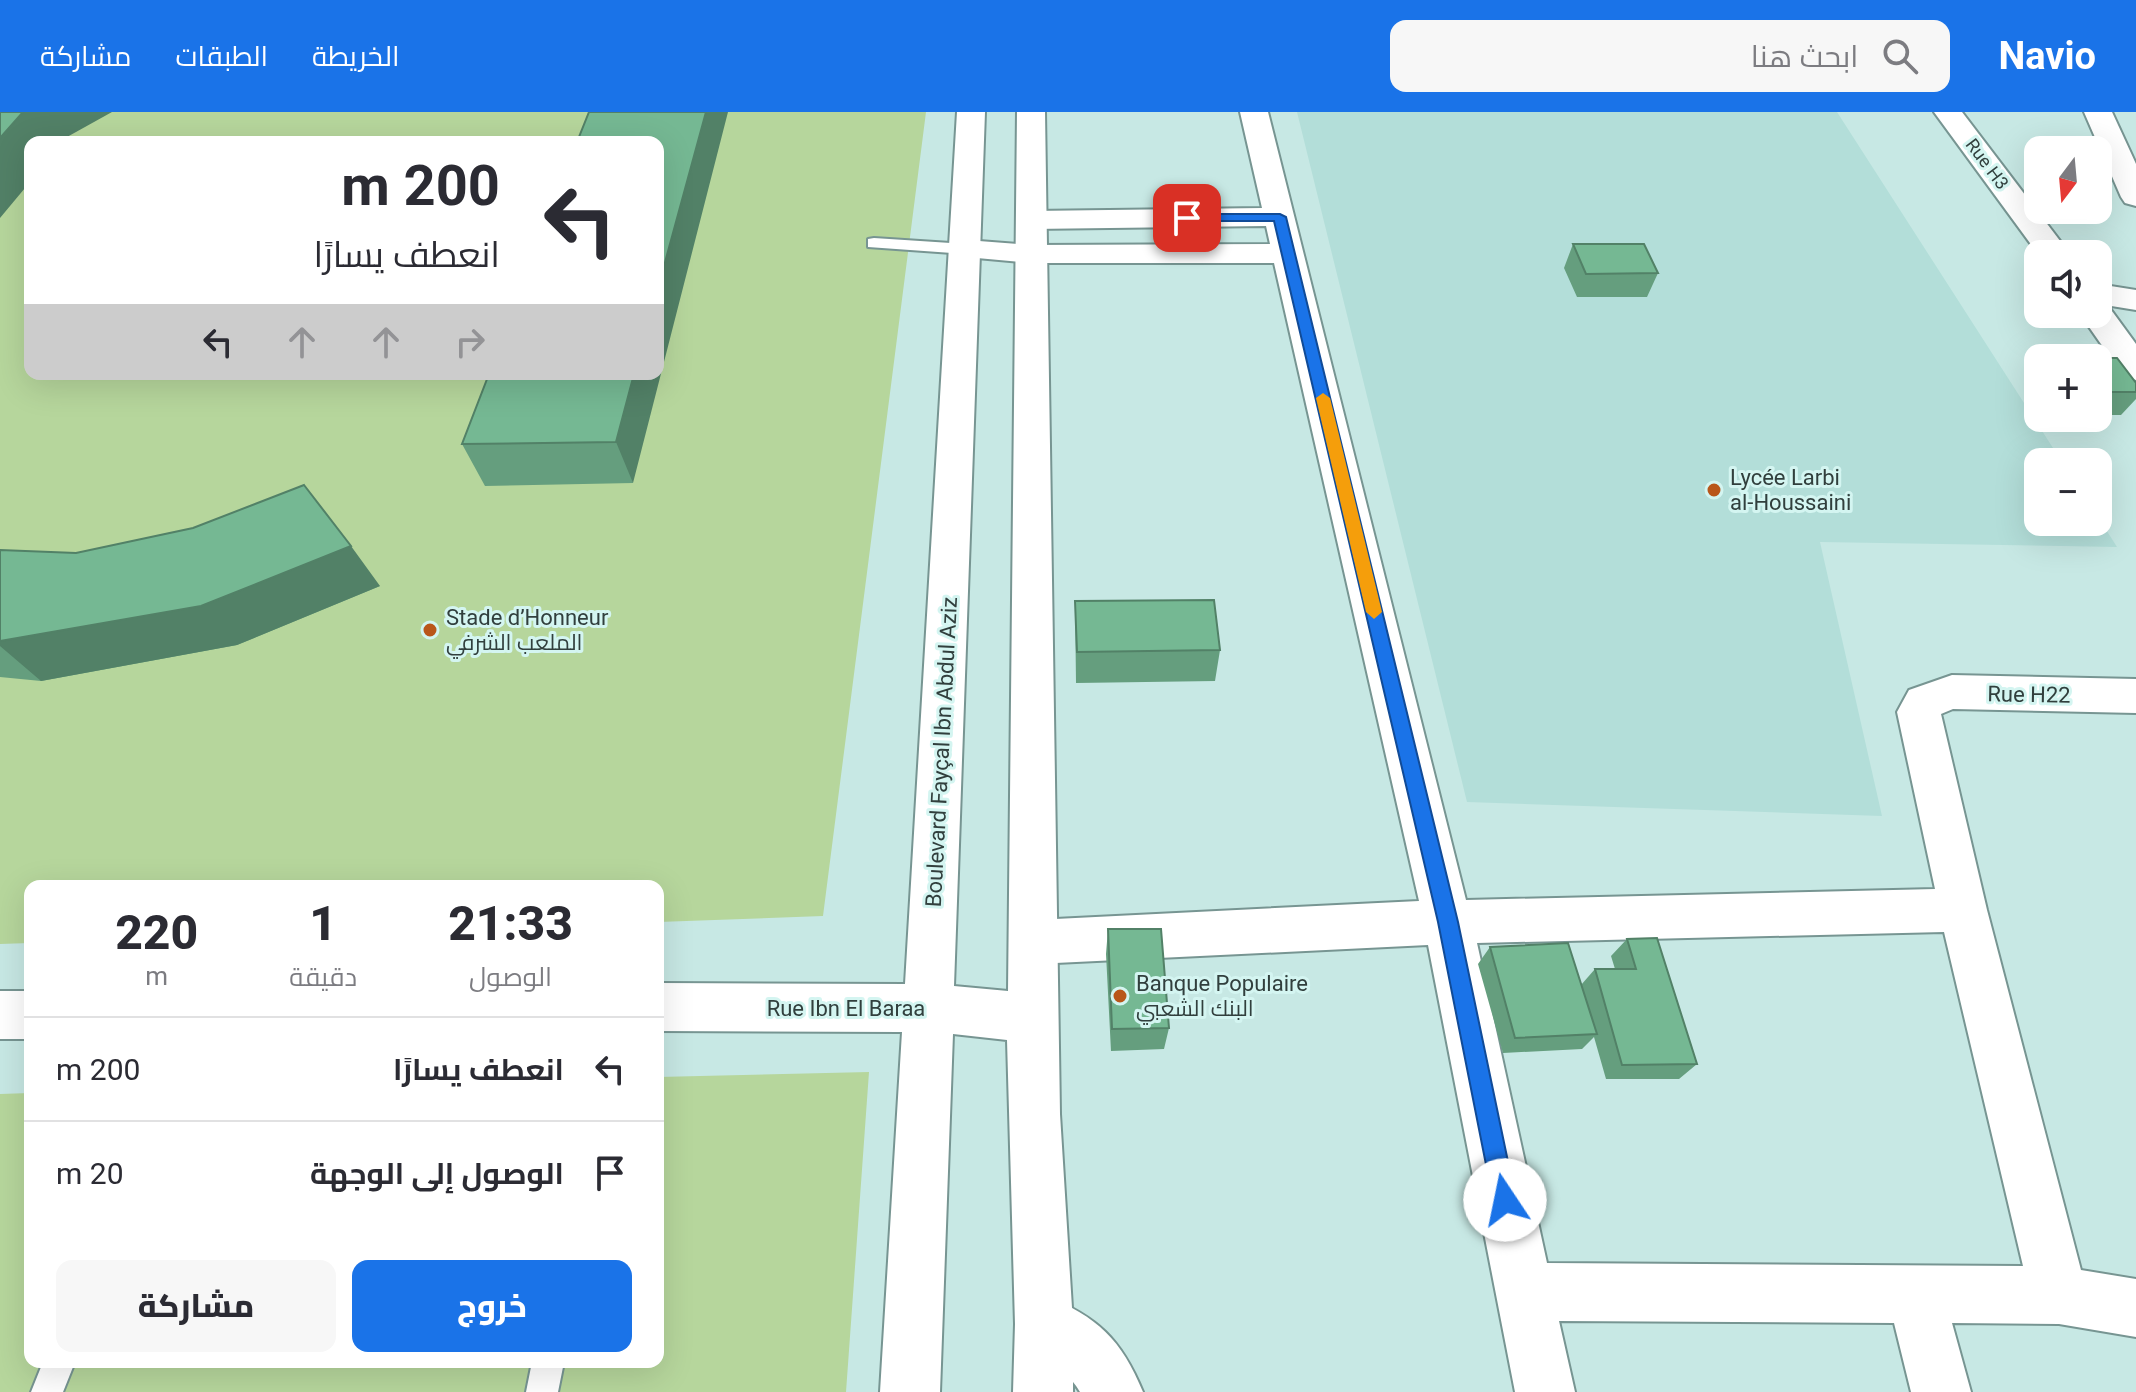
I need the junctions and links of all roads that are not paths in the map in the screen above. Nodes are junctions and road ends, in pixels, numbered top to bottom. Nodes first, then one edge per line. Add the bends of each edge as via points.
1 (971, 112) edge
2 (1031, 112) edge
3 (1254, 112) edge
4 (1948, 112) edge
5 (2098, 112) edge
6 (2136, 197) edge
7 (1284, 235) junction
8 (1031, 237) junction
9 (2044, 240) edge
10 (874, 243) dead end
11 (966, 249) junction
12 (2112, 296) edge
13 (2136, 300) edge
14 (2107, 328) edge
15 (2136, 369) edge
16 (2136, 696) edge
17 (1963, 910) junction
18 (1448, 922) junction
19 (1035, 942) junction
20 (664, 1007) edge
21 (929, 1008) junction
22 (0, 1015) edge
23 (24, 1015) edge
24 (1033, 1018) junction
25 (1524, 1292) junction
26 (1915, 1293) junction
27 (2059, 1295) junction
28 (2136, 1308) edge
29 (1044, 1324) junction
30 (57, 1368) edge
31 (547, 1368) edge
32 (47, 1392) edge
33 (542, 1392) edge
34 (910, 1392) edge
35 (1043, 1392) edge
36 (1113, 1392) edge
37 (1545, 1392) edge
38 (1941, 1392) edge

1 - 11 street, Boulevard Fayçal Ibn Abdul Aziz
2 - 8 street
3 - 7 street
4 - 9 street, Rue H3
5 - 6 street
7 - 8 street
7 - 18 street
8 - 11 street
8 - 19 street
10 - 11 lane
11 - 21 street, Boulevard Fayçal Ibn Abdul Aziz
12 - 13 street
14 - 15 street
16 - 17 street, Rue H22 via 1952,692 1924,702 1919,712
17 - 18 street
17 - 27 street
18 - 19 street
18 - 25 street
19 - 24 street
20 - 21 street, Rue Ibn El Baraa
21 - 24 street, Rue Ibn El Baraa
21 - 34 street, Boulevard Fayçal Ibn Abdul Aziz
22 - 23 street
24 - 29 street
25 - 26 street
25 - 37 street
26 - 27 street
26 - 38 street
27 - 28 street
29 - 35 street
29 - 36 street via 1092,1356
30 - 32 lane
31 - 33 lane

